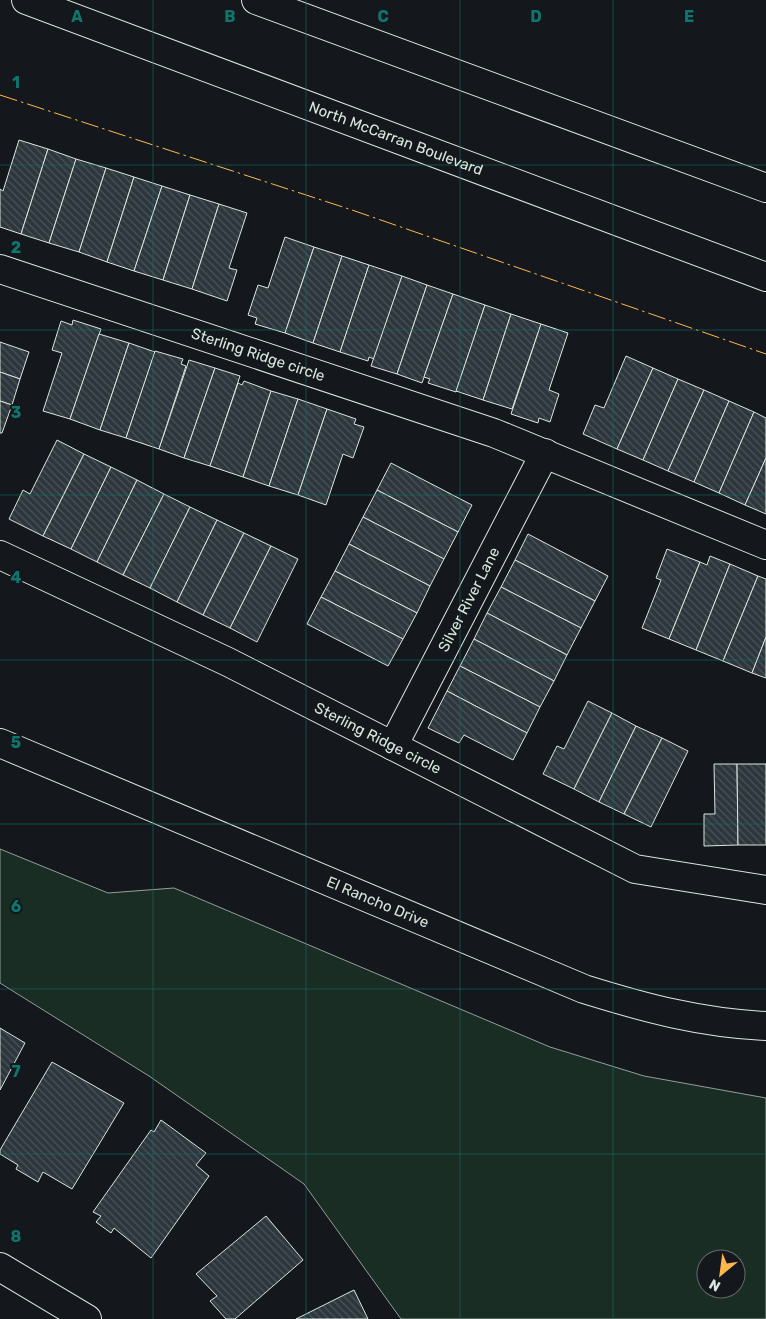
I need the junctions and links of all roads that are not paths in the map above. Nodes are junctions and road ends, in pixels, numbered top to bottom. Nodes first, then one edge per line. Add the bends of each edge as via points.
1 (26, 0) edge
2 (256, 0) edge
3 (766, 188) edge
4 (0, 269) edge
5 (766, 277) edge
6 (545, 453) junction
7 (766, 545) edge
8 (0, 555) edge
9 (0, 743) edge
10 (393, 746) junction
11 (766, 890) edge
12 (766, 1026) edge
13 (0, 1267) edge
14 (87, 1319) edge

1 - 5 main road, North McCarran Boulevard
2 - 3 main road
4 - 6 main road, Sterling Ridge circle via 494,433
6 - 7 main road, Sterling Ridge circle
6 - 10 main road, Silver River Lane
8 - 10 main road, Sterling Ridge circle via 228,662
9 - 12 main road, El Rancho Drive via 584,989 658,1011
10 - 11 main road, Sterling Ridge circle via 635,869
13 - 14 main road

